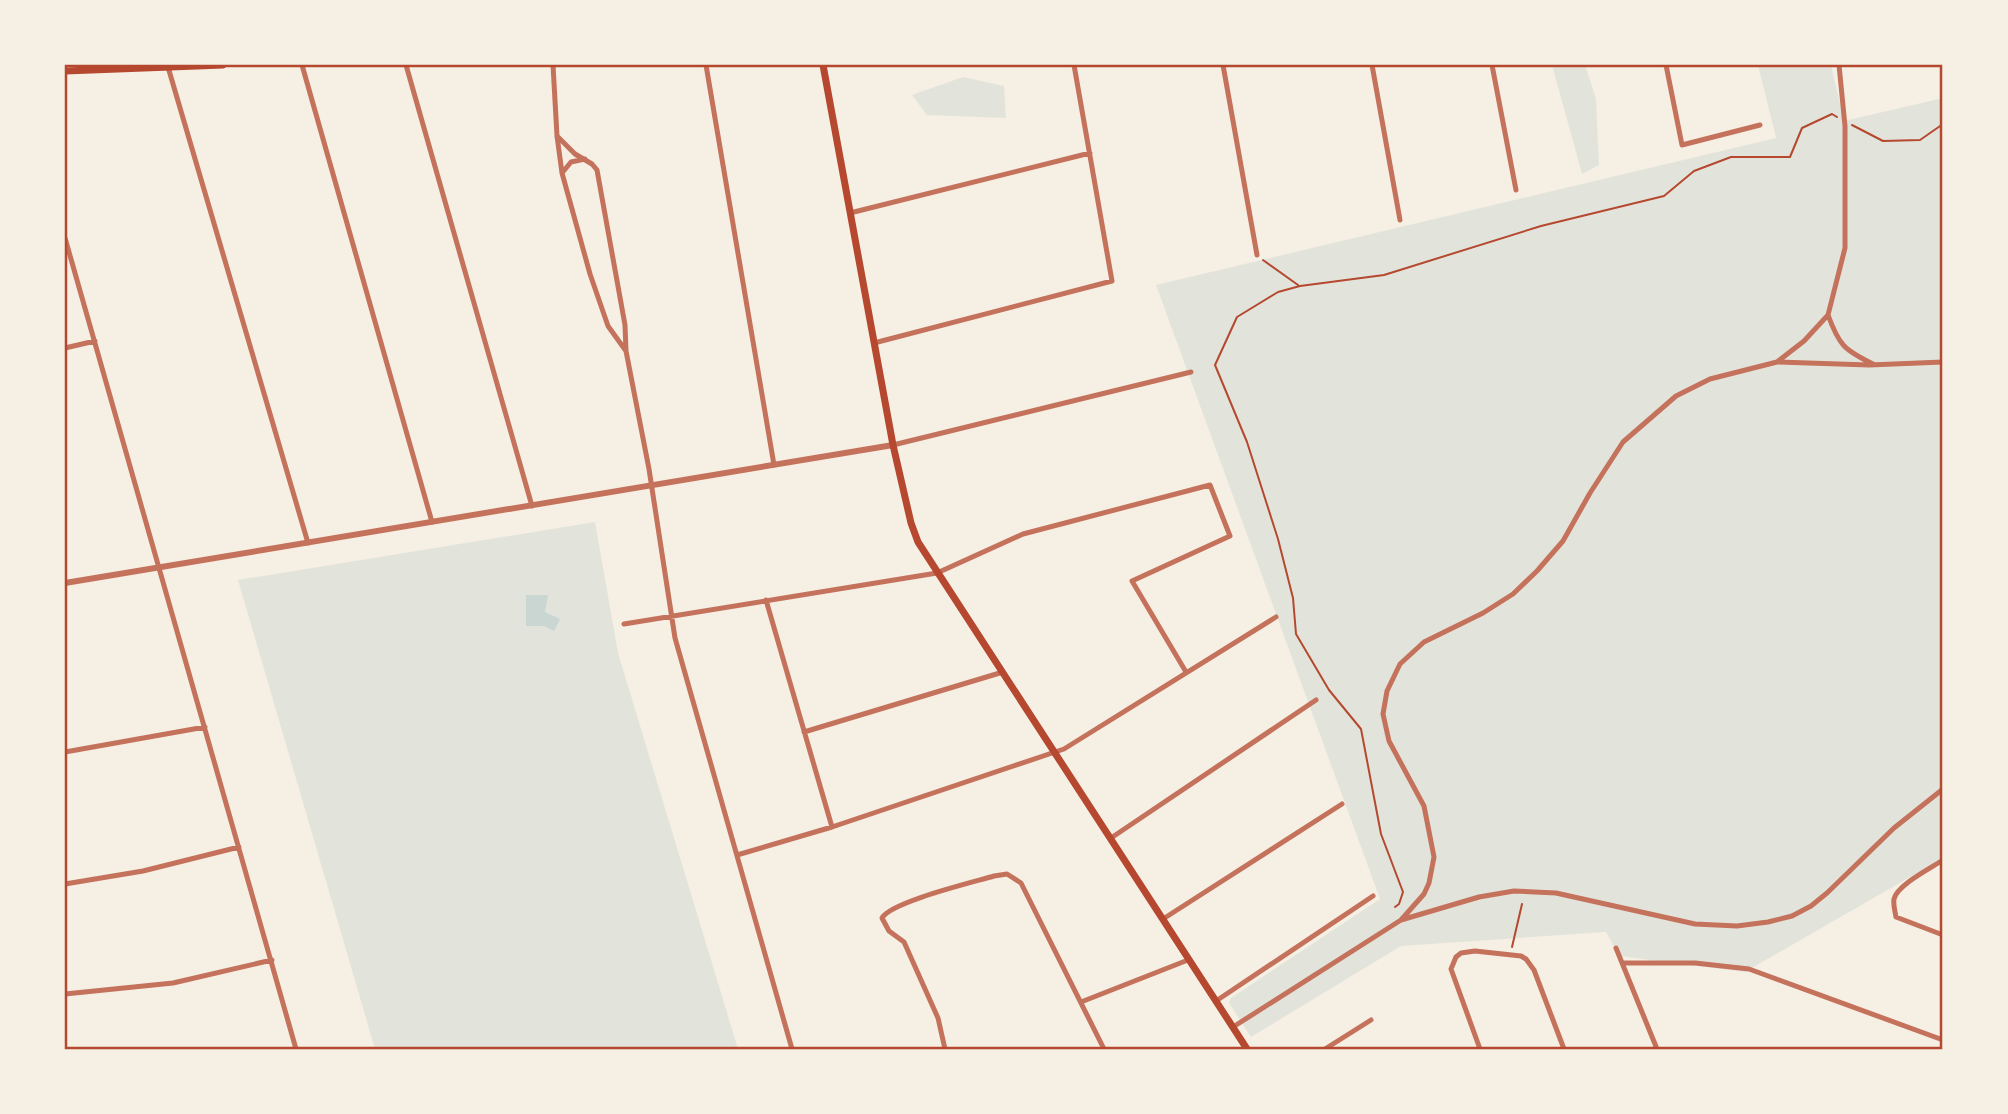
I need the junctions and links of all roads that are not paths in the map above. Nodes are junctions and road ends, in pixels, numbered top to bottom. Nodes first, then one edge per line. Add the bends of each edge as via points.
1 (65, 65) edge
2 (223, 65) edge
3 (302, 65) edge
4 (406, 65) edge
5 (554, 65) edge
6 (706, 65) edge
7 (823, 65) edge
8 (1074, 65) edge
9 (1223, 65) edge
10 (1372, 65) edge
11 (1492, 65) edge
12 (1666, 65) edge
13 (1839, 65) edge
14 (168, 67) junction
15 (65, 71) edge
16 (1760, 125) dead end
17 (557, 136) junction
18 (1090, 153) junction
19 (585, 159) junction
20 (562, 173) junction
21 (1516, 190) dead end
22 (850, 213) junction
23 (1400, 220) dead end
24 (65, 238) edge
25 (1256, 255) road end
26 (1828, 315) junction
27 (95, 341) junction
28 (874, 343) junction
29 (65, 348) edge
30 (626, 351) junction
31 (1777, 362) junction
32 (1943, 362) edge
33 (1875, 365) junction
34 (1191, 372) dead end
35 (893, 445) junction
36 (774, 465) junction
37 (651, 486) junction
38 (532, 506) junction
39 (432, 522) junction
40 (308, 543) junction
41 (160, 567) junction
42 (937, 573) junction
43 (65, 583) edge
44 (766, 600) junction
45 (670, 617) junction
46 (1276, 617) dead end
47 (624, 624) dead end
48 (1003, 672) junction
49 (1186, 672) junction
50 (1316, 700) dead end
51 (205, 727) junction
52 (804, 732) junction
53 (65, 752) edge
54 (1055, 753) junction
55 (1943, 789) edge
56 (1342, 804) dead end
57 (832, 827) junction
58 (1111, 838) junction
59 (239, 847) junction
60 (737, 855) junction
61 (1943, 860) edge
62 (65, 884) edge
63 (1373, 896) dead end
64 (1163, 919) junction
65 (1401, 920) junction
66 (1943, 935) edge
67 (1616, 948) dead end
68 (272, 960) junction
69 (1188, 960) junction
70 (1622, 963) junction
71 (65, 994) edge
72 (1216, 1001) junction
73 (1080, 1002) junction
74 (1371, 1020) dead end
75 (1233, 1027) junction
76 (1943, 1040) edge
77 (296, 1049) edge
78 (792, 1049) edge
79 (945, 1049) edge
80 (1104, 1049) edge
81 (1247, 1049) edge
82 (1325, 1049) edge
83 (1480, 1049) edge
84 (1564, 1049) edge
85 (1657, 1049) edge

1 - 15 street
2 - 14 main road
3 - 39 street
4 - 38 street
5 - 17 street
6 - 36 street
7 - 22 main road
8 - 18 street
9 - 25 street
10 - 23 street
11 - 21 street
12 - 16 street via 1682,145
13 - 26 street via 1845,248
14 - 15 main road
14 - 40 street
17 - 19 street
17 - 20 street
18 - 22 street
18 - 28 street via 1112,281
19 - 20 street via 571,162
19 - 30 street via 597,170
20 - 30 street via 608,326
22 - 28 main road
24 - 27 street
26 - 31 street
26 - 33 street via 1842,346
27 - 29 street
27 - 41 street
28 - 35 main road
30 - 37 street
31 - 33 street
31 - 65 street via 1710,379 1668,401 1623,442 1563,541 1537,571 1513,594 1424,642 1400,664 1387,691 1383,714 1389,741 1424,806 1434,857 1424,894
32 - 33 street
34 - 35 street
35 - 36 street
35 - 42 main road via 911,523
36 - 37 street
37 - 38 street
37 - 45 street
38 - 39 street
39 - 40 street
40 - 41 street
41 - 43 street
41 - 51 street
42 - 44 street
42 - 48 main road
42 - 49 street via 1023,534 1210,485 1230,536 1132,582
44 - 45 street
44 - 52 street
45 - 47 street
45 - 60 street
46 - 49 street
48 - 52 street
48 - 54 main road
49 - 54 street
50 - 58 street
51 - 53 street
51 - 59 street
52 - 57 street
54 - 57 street
54 - 58 main road
55 - 65 street via 1811,906 1769,922 1737,926 1695,923 1556,893 1514,891
56 - 64 street
57 - 60 street
58 - 64 main road
59 - 62 street via 143,871
59 - 68 street
60 - 78 street
61 - 66 street via 1900,888 1894,898 1896,916
63 - 72 street
64 - 69 main road
65 - 75 street
67 - 70 street
68 - 71 street via 173,983
68 - 77 street
69 - 72 main road
69 - 73 street
70 - 76 street via 1695,963 1749,970
70 - 85 street
72 - 75 main road
73 - 79 street via 1016,878 995,876 906,902 882,918 904,942 938,1018
73 - 80 street
74 - 82 street
75 - 81 main road
83 - 84 street via 1451,969 1461,953 1475,951 1527,959

